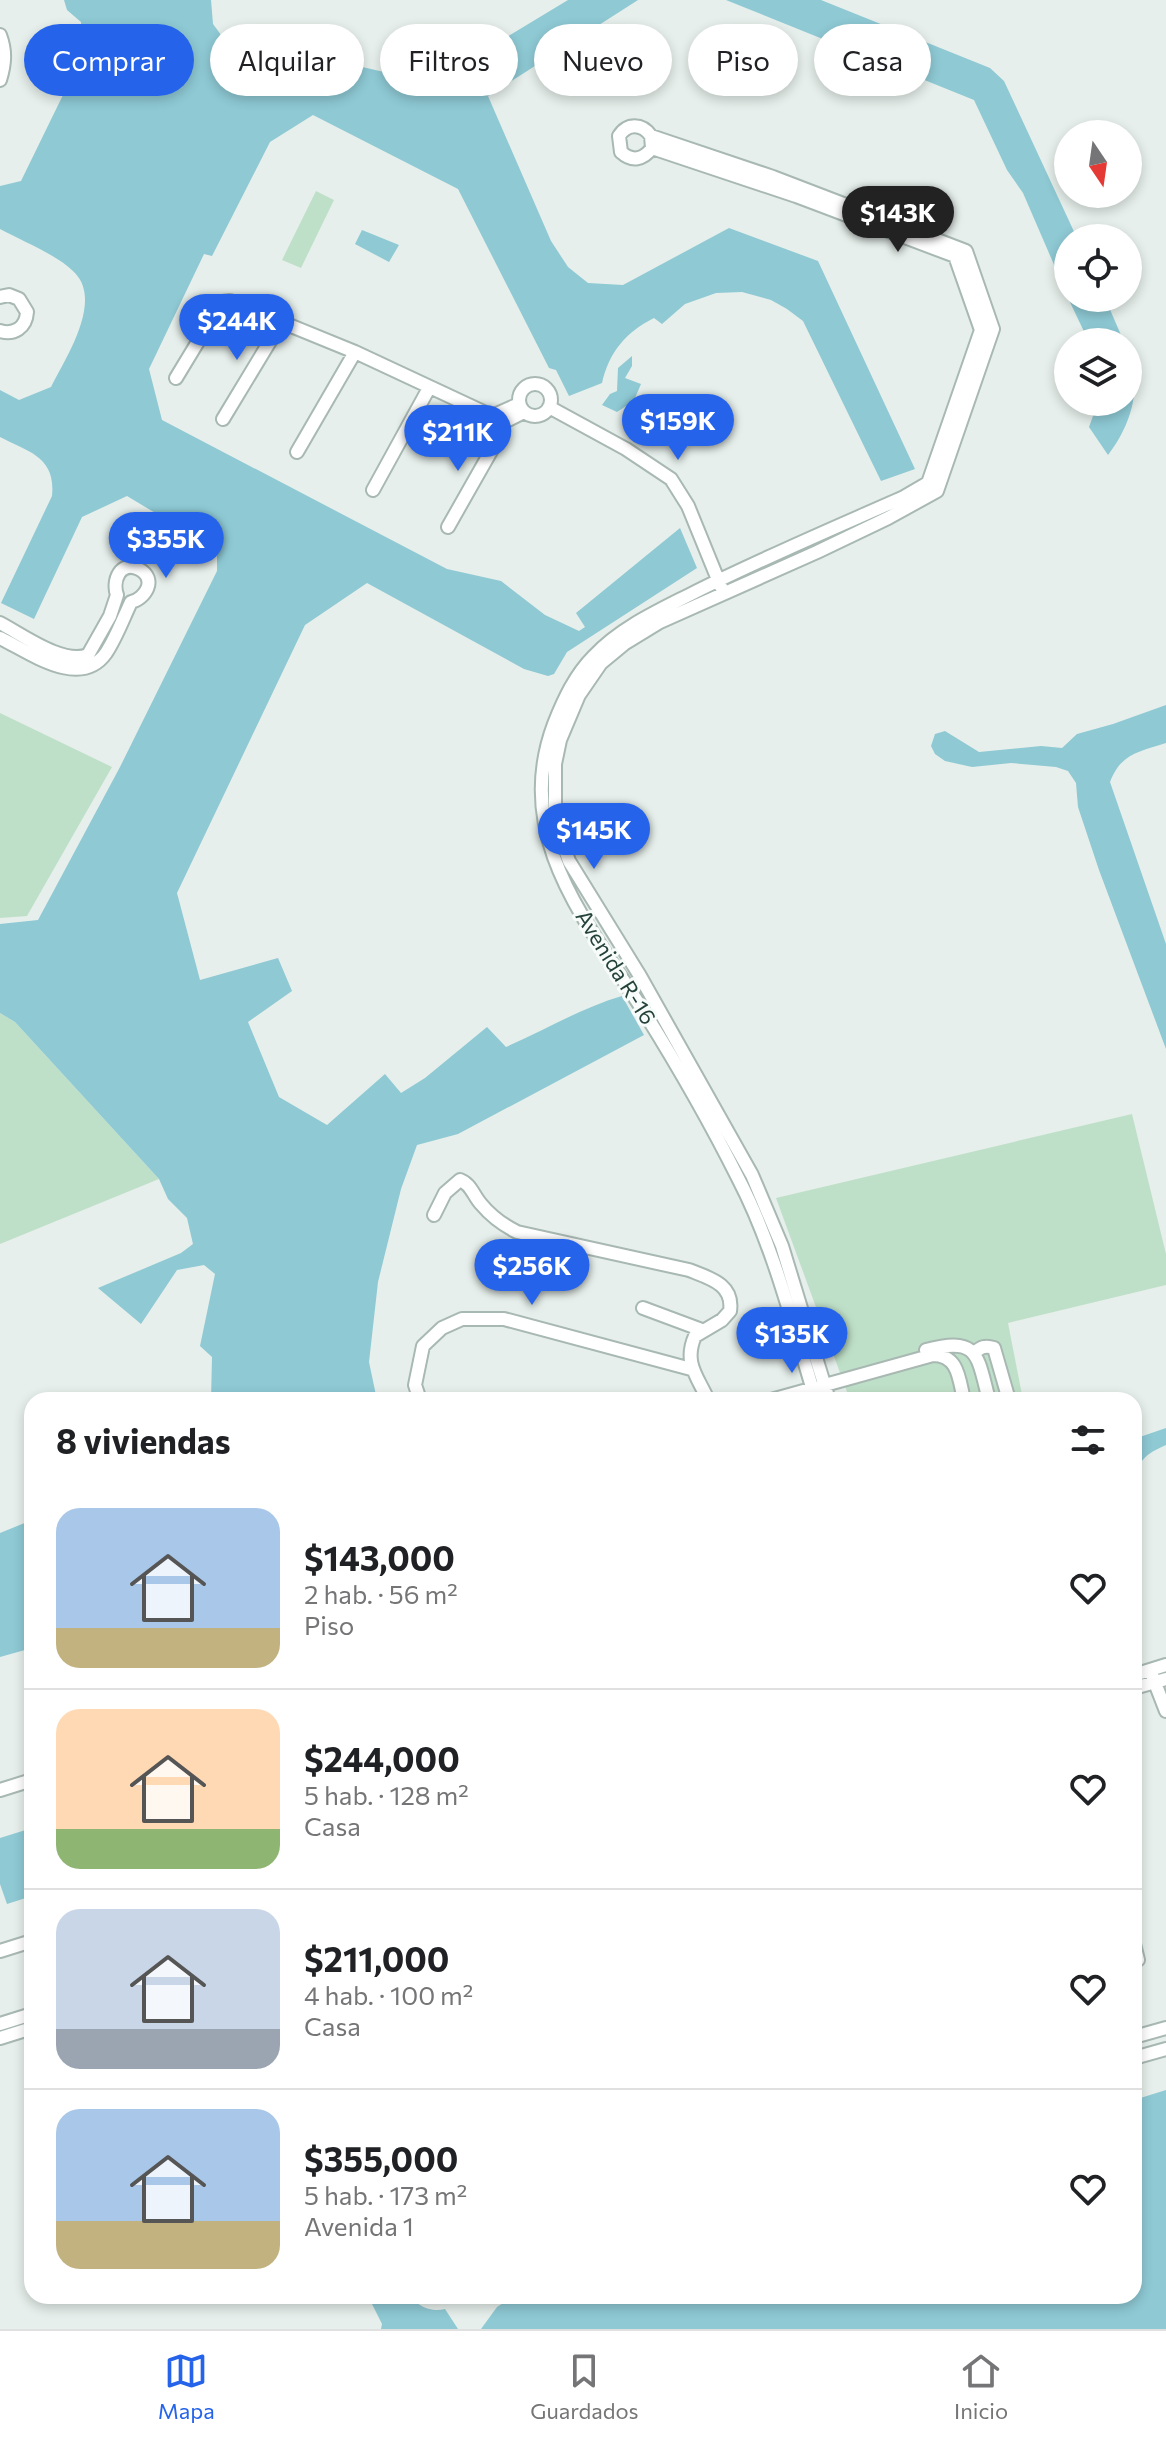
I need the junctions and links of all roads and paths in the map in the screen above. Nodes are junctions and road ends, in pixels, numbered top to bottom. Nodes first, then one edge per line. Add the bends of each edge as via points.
1 (0, 35) edge
2 (0, 80) edge
3 (651, 142) dead end
4 (0, 297) edge
5 (281, 323) junction
6 (0, 331) edge
7 (355, 352) junction
8 (176, 378) dead end
9 (429, 388) junction
10 (549, 407) junction
11 (522, 408) junction
12 (223, 419) dead end
13 (495, 420) junction
14 (297, 452) dead end
15 (373, 490) dead end
16 (448, 527) dead end
17 (721, 586) junction
18 (117, 595) junction
19 (131, 602) junction
20 (1, 626) edge
21 (0, 638) edge
22 (434, 1215) dead end
23 (643, 1308) dead end
24 (702, 1330) junction
25 (974, 1353) junction
26 (691, 1369) junction
27 (818, 1387) edge
28 (417, 1392) edge
29 (704, 1392) edge
30 (962, 1392) edge
31 (987, 1392) edge
32 (1007, 1392) edge
33 (1166, 1665) edge
34 (1157, 1677) edge
35 (1166, 1711) edge
36 (24, 1782) edge
37 (0, 1790) edge
38 (24, 1944) edge
39 (0, 1951) edge
40 (24, 2016) edge
41 (0, 2024) edge
42 (1166, 2028) edge
43 (24, 2030) edge
44 (1142, 2035) edge
45 (0, 2038) edge
46 (1166, 2049) edge
47 (1142, 2056) edge

1 - 2 street via 5,64
3 - 17 street, Avenida R-16 via 966,251 993,329 932,487 912,506 831,546
4 - 6 street via 19,299 27,312 17,330
5 - 7 street
5 - 8 street via 222,302
5 - 12 street
7 - 9 street
7 - 14 street
9 - 13 street
9 - 15 street
10 - 11 street via 535,416
10 - 11 street via 549,392 536,384 524,389
10 - 17 street via 671,479
11 - 13 street
13 - 16 street via 499,437
17 - 27 street, Avenida R-16 via 624,644 601,663 579,695 560,740 554,785 562,864 654,1000 752,1175 782,1246
18 - 19 street
18 - 19 street via 115,578 121,571 139,569 149,584 140,600
18 - 20 street via 94,646 80,658 59,654
19 - 21 street via 106,654 84,668 58,666
22 - 24 street via 445,1193 460,1180 481,1205 517,1232 689,1270 716,1281 729,1294 730,1311
23 - 24 street
24 - 26 street via 692,1343
25 - 27 street via 957,1344 945,1345
25 - 31 street
25 - 32 street via 994,1348
26 - 28 street via 504,1319 462,1319 423,1346
26 - 29 street
27 - 30 street via 943,1355 956,1366
33 - 34 street
34 - 35 street
36 - 37 street
38 - 39 street
40 - 41 street
42 - 44 street
43 - 45 street
46 - 47 street

